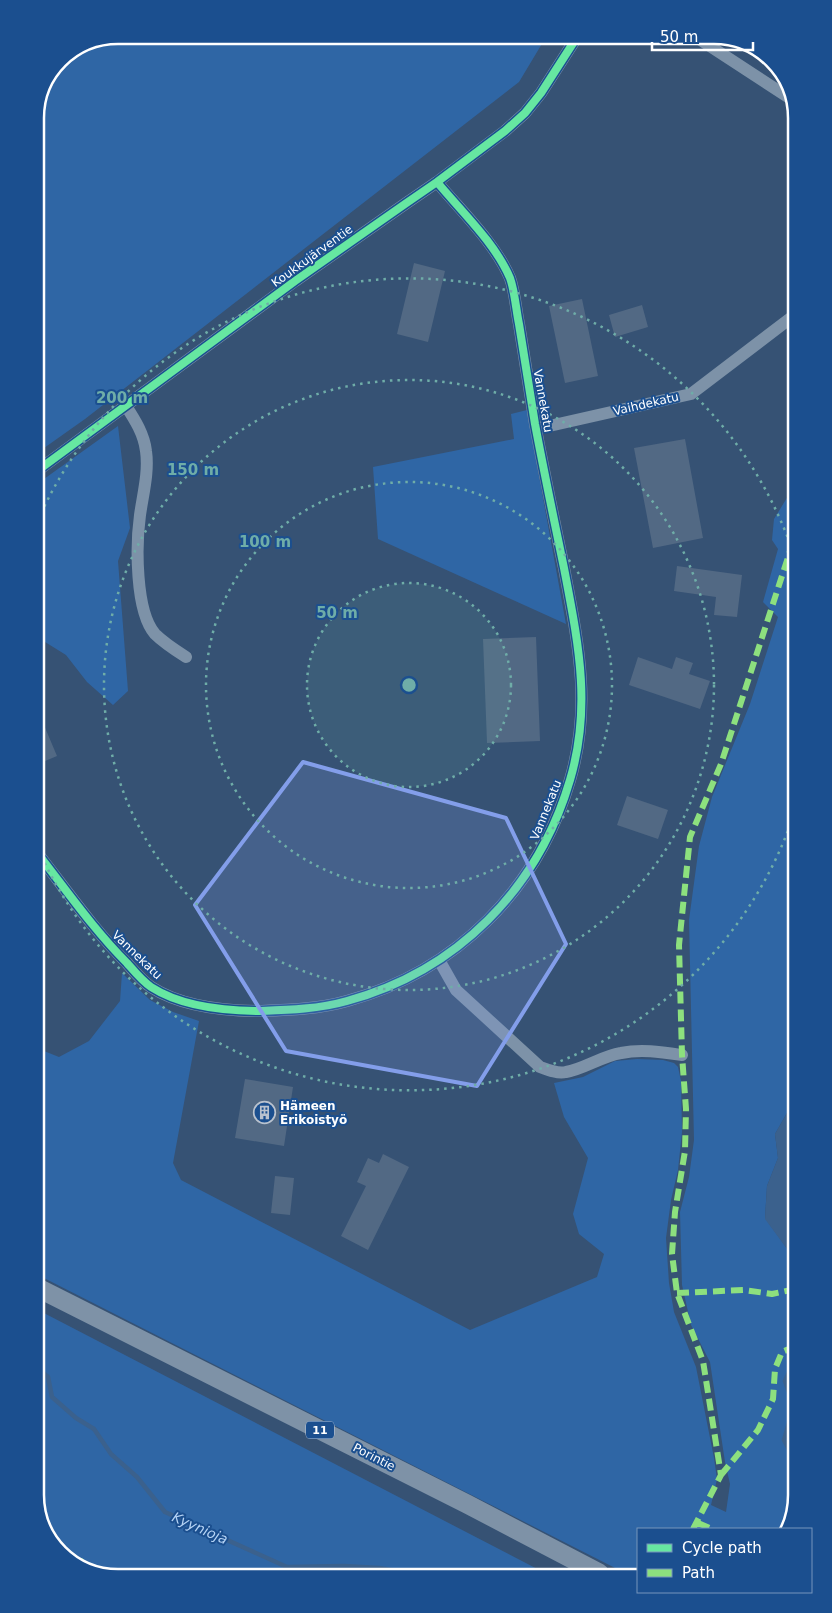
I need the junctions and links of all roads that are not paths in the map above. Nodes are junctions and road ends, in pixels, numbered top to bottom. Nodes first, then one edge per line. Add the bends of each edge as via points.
1 (572, 44) edge
2 (705, 44) edge
3 (784, 95) edge
4 (437, 182) junction
5 (788, 320) edge
6 (126, 406) junction
7 (536, 429) junction
8 (44, 466) edge
9 (186, 657) dead end
10 (44, 862) edge
11 (439, 960) junction
12 (682, 1055) dead end
13 (44, 1292) edge
14 (590, 1569) edge

1 - 4 street, Koukkujärventie via 525,113
2 - 3 street
4 - 6 street, Koukkujärventie via 295,281
4 - 7 street, Vannekatu via 494,251 512,283
5 - 7 street, Vaihdekatu via 691,394
6 - 8 street, Koukkujärventie
6 - 9 street via 139,426 146,450 146,475 137,534 138,579 144,614 154,633
7 - 11 street, Vannekatu via 575,631 582,682 580,740 570,780 542,850 511,896 476,931
10 - 11 street, Vannekatu via 105,941 148,985 175,999 246,1011 293,1010 344,1002 390,987
11 - 12 street via 456,990 540,1067 550,1071 566,1072 620,1053 645,1050
13 - 14 highway, Porintie / 11

